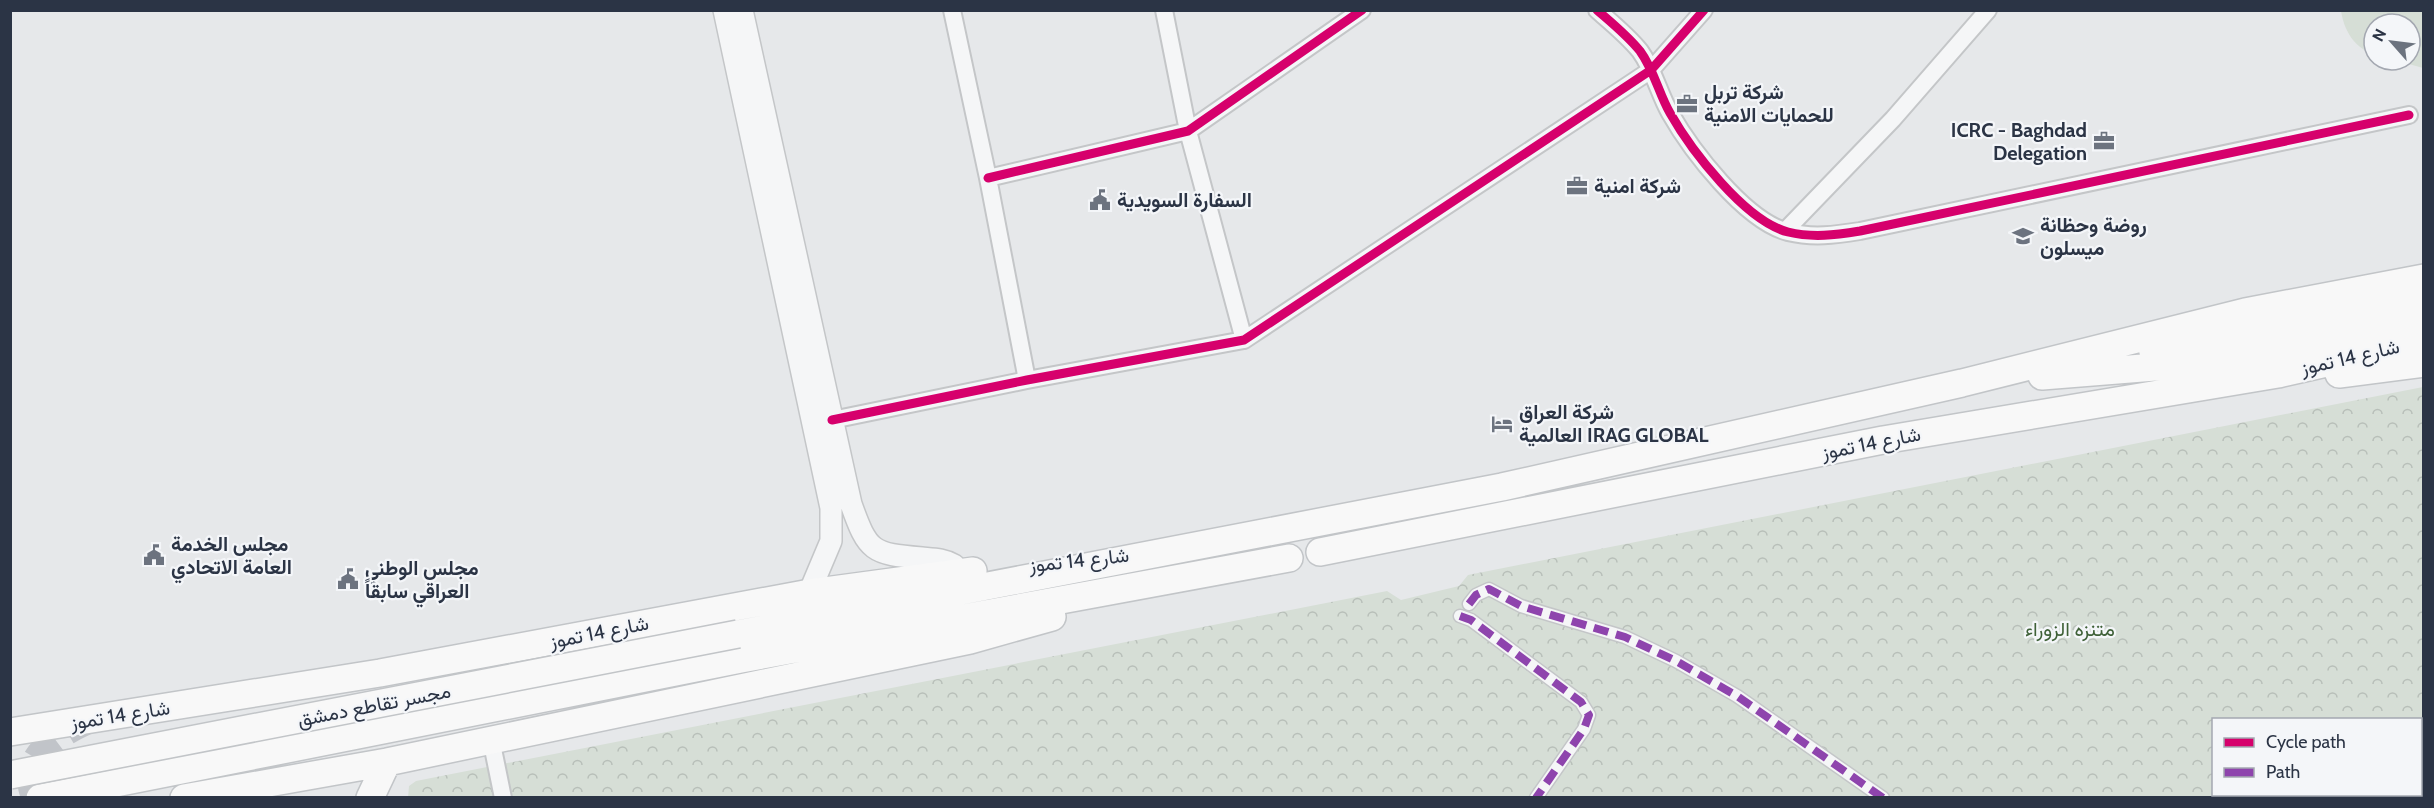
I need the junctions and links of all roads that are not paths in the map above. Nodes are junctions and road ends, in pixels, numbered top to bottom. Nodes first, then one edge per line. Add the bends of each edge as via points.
1 (724, 10) edge
2 (742, 10) edge
3 (952, 10) edge
4 (1164, 10) edge
5 (1362, 10) edge
6 (1597, 10) edge
7 (1704, 10) edge
8 (1988, 10) edge
9 (1651, 70) junction
10 (2409, 115) dead end
11 (1188, 131) junction
12 (988, 178) junction
13 (1785, 231) junction
14 (2424, 278) edge
15 (2424, 300) edge
16 (2424, 321) edge
17 (1244, 340) junction
18 (2424, 341) edge
19 (2424, 363) edge
20 (2278, 374) junction
21 (1027, 380) junction
22 (1962, 383) junction
23 (832, 420) junction
24 (1502, 487) junction
25 (1508, 515) junction
26 (1189, 548) junction
27 (1320, 552) dead end
28 (1289, 558) dead end
29 (958, 573) junction
30 (1200, 575) junction
31 (984, 586) junction
32 (810, 593) junction
33 (1468, 604) dead end
34 (991, 613) junction
35 (1460, 616) dead end
36 (795, 623) junction
37 (970, 640) junction
38 (740, 647) junction
39 (10, 732) edge
40 (491, 739) junction
41 (387, 762) junction
42 (10, 775) edge
43 (40, 798) edge
44 (184, 798) edge
45 (370, 798) edge
46 (503, 798) edge
47 (1536, 798) edge
48 (1883, 798) edge

1 - 32 street via 831,508 831,541
2 - 23 street
3 - 12 street
4 - 11 street
5 - 11 street
6 - 9 street via 1641,52
7 - 9 street
8 - 13 street via 1893,119
9 - 13 street via 1670,113 1700,156 1739,201
9 - 17 street
10 - 13 street via 1860,231 1821,237
11 - 12 street
11 - 17 street
12 - 21 street
14 - 22 main road, شارع 14 تموز via 2245,312
15 - 22 main road via 2168,350
16 - 22 main road, شارع 14 تموز via 2263,353 2189,363
17 - 21 street
18 - 20 main road, شارع 14 تموز
19 - 20 main road via 2359,373
20 - 25 main road, شارع 14 تموز via 1883,440
21 - 23 street
22 - 24 main road, شارع 14 تموز
23 - 29 street via 861,534 871,546 888,555 945,561 954,565
24 - 25 main road
24 - 26 main road, شارع 14 تموز
25 - 27 main road, شارع 14 تموز
26 - 29 main road, شارع 14 تموز
26 - 31 main road, شارع 14 تموز
28 - 30 main road, شارع 14 تموز
29 - 31 main road
29 - 32 main road, شارع 14 تموز
30 - 34 main road, شارع 14 تموز
30 - 37 main road, شارع 14 تموز
31 - 34 main road
31 - 36 main road, شارع 14 تموز
32 - 36 street
32 - 39 main road, شارع 14 تموز via 381,673
33 - 48 street via 1490,589 1521,606 1625,637 1737,696
34 - 37 main road via 984,629
34 - 38 main road, شارع 14 تموز
35 - 47 street via 1471,620 1581,702 1589,715 1584,729
36 - 38 main road, شارع 14 تموز
37 - 40 main road, شارع 14 تموز
38 - 42 main road, مجسر تقاطع دمشق, bridge
38 - 43 main road, مجسر تقاطع دمشق
40 - 41 main road, شارع 14 تموز
40 - 46 street
41 - 44 main road, شارع 14 تموز
41 - 45 main road

